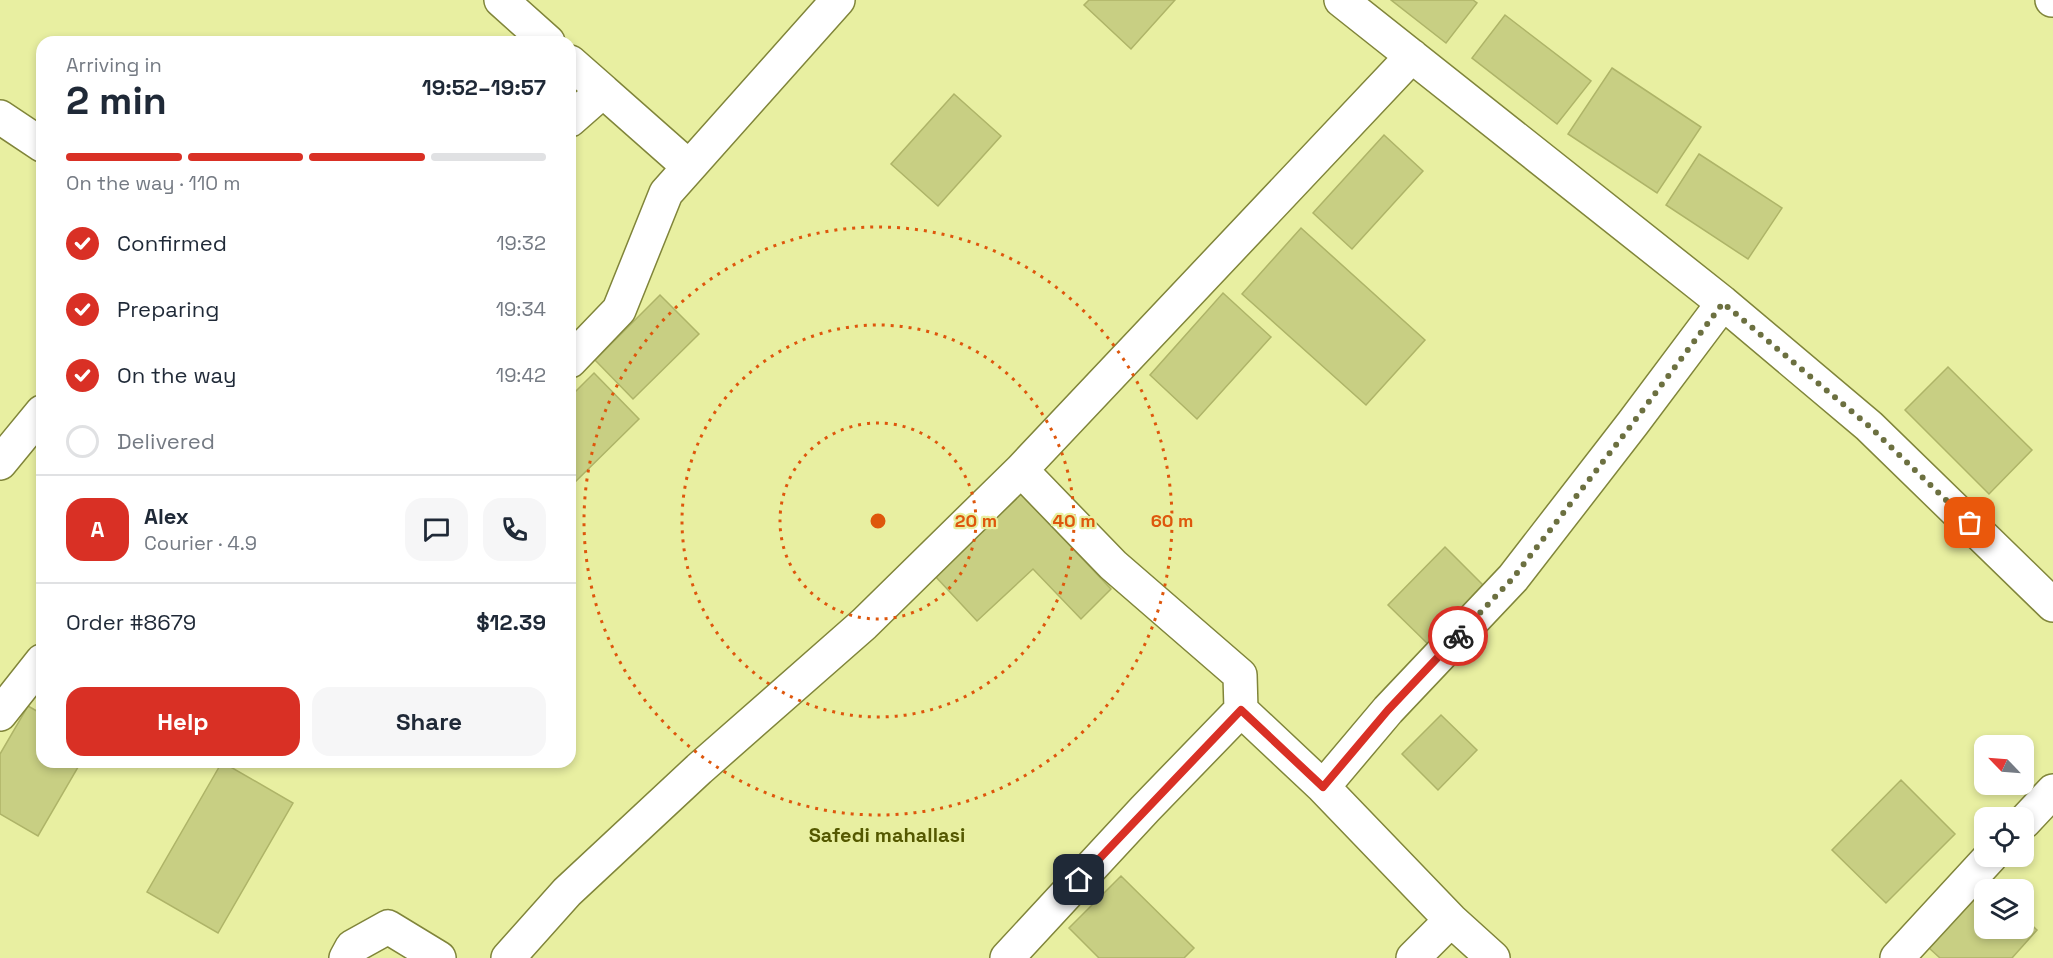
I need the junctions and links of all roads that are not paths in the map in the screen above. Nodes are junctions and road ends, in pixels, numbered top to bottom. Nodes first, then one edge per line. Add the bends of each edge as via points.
1 (501, 0) edge
2 (838, 0) edge
3 (1341, 0) edge
4 (541, 36) edge
5 (1412, 56) junction
6 (576, 67) edge
7 (603, 91) junction
8 (576, 115) edge
9 (0, 117) edge
10 (36, 141) edge
11 (689, 167) junction
12 (1723, 303) junction
13 (576, 355) edge
14 (36, 419) edge
15 (0, 463) edge
16 (1021, 470) junction
17 (2053, 605) edge
18 (36, 669) edge
19 (1241, 710) junction
20 (0, 714) edge
21 (1323, 787) junction
22 (2053, 791) edge
23 (2034, 811) edge
24 (1981, 867) edge
25 (1451, 920) junction
26 (346, 958) edge
27 (439, 958) edge
28 (508, 958) edge
29 (1007, 958) edge
30 (1413, 958) edge
31 (1493, 958) edge
32 (1897, 958) edge

1 - 4 street
2 - 11 street
3 - 5 street
5 - 12 street
5 - 16 street
6 - 7 street
7 - 8 street
7 - 11 street
9 - 10 street
11 - 13 street via 666,193 619,310
12 - 17 street via 1869,426
12 - 21 street via 1513,578 1388,710
14 - 15 street
16 - 19 street via 1113,565 1240,675
16 - 28 street via 864,624 567,892
18 - 20 street
19 - 21 street
19 - 29 street
21 - 25 street
22 - 23 street
24 - 32 street
25 - 30 street
25 - 31 street
26 - 27 street via 352,946 388,927

